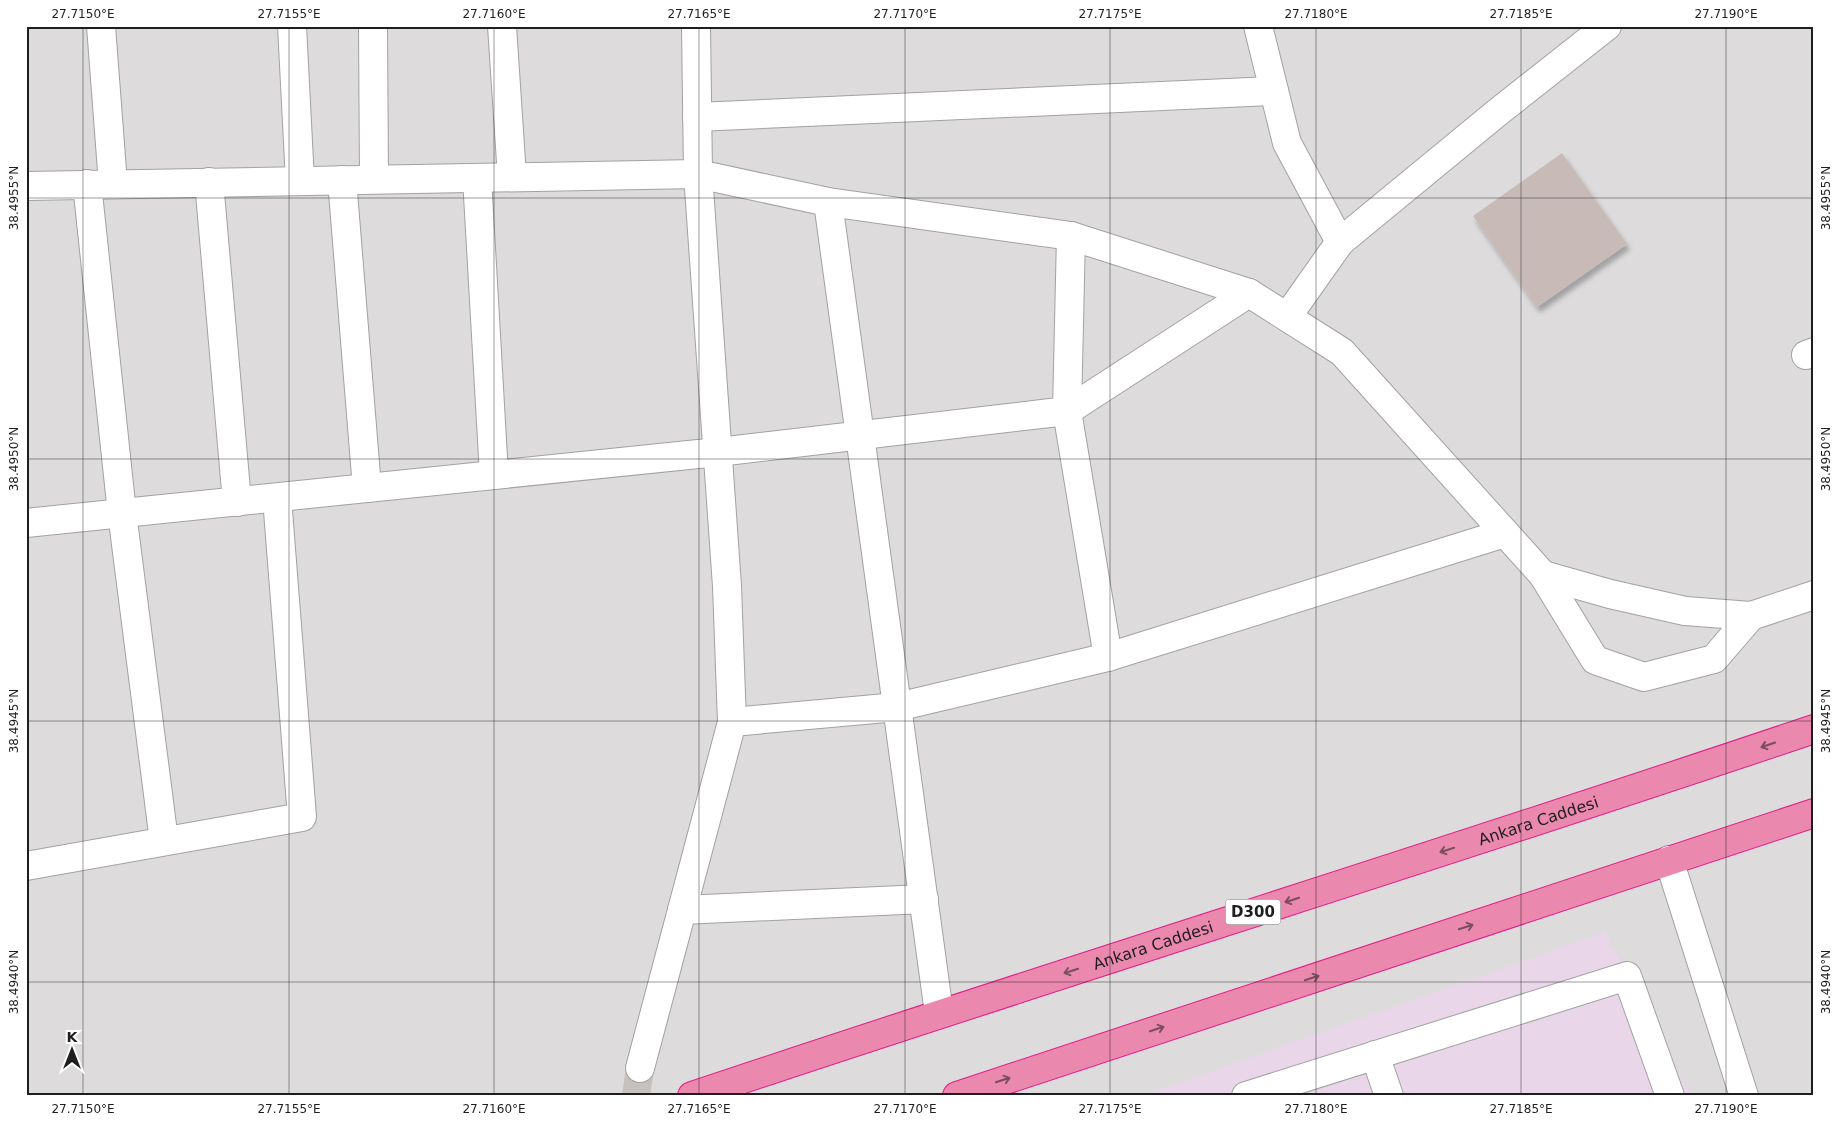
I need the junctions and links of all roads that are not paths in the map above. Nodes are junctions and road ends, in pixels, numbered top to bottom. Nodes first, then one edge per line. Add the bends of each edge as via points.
1 (101, 26) edge
2 (292, 26) edge
3 (373, 26) edge
4 (502, 26) edge
5 (696, 26) edge
6 (1258, 26) edge
7 (1607, 26) edge
8 (1274, 91) junction
9 (697, 117) junction
10 (698, 174) junction
11 (512, 177) junction
12 (477, 178) junction
13 (374, 179) junction
14 (342, 180) junction
15 (300, 181) junction
16 (209, 182) junction
17 (100, 184) junction
18 (26, 186) edge
19 (828, 202) junction
20 (1071, 236) junction
21 (1340, 242) junction
22 (1249, 293) junction
23 (1287, 317) junction
24 (1067, 411) junction
25 (860, 435) junction
26 (718, 452) junction
27 (494, 475) junction
28 (367, 488) junction
29 (277, 498) junction
30 (237, 502) junction
31 (122, 513) junction
32 (26, 523) edge
33 (1506, 533) junction
34 (1543, 575) junction
35 (1814, 596) edge
36 (1751, 616) junction
37 (1108, 656) junction
38 (897, 707) junction
39 (732, 722) junction
40 (1814, 729) edge
41 (1814, 813) edge
42 (164, 841) junction
43 (1669, 860) junction
44 (26, 866) edge
45 (924, 899) junction
46 (682, 910) junction
47 (939, 1013) junction
48 (1375, 1055) junction
49 (640, 1068) tunnel mouth
50 (692, 1096) edge
51 (957, 1096) edge
52 (1246, 1096) edge
53 (1389, 1096) edge
54 (1670, 1096) edge
55 (1744, 1096) edge

1 - 17 street
2 - 15 street
3 - 13 street
4 - 11 street
5 - 9 street
6 - 8 street
7 - 21 street
8 - 9 street
8 - 21 street via 1287,143
9 - 10 street
10 - 11 street
10 - 19 street
10 - 26 street
11 - 12 street
12 - 13 street
12 - 27 street
13 - 14 street
14 - 15 street
14 - 28 street
15 - 16 street
16 - 17 street
16 - 30 street
17 - 18 street
17 - 31 street
19 - 20 street
19 - 25 street
20 - 22 street
20 - 24 street
21 - 23 street
22 - 23 street
22 - 24 street
23 - 33 street via 1342,352
24 - 25 street
24 - 37 street
25 - 26 street
25 - 38 street
26 - 27 street
26 - 39 street
27 - 28 street
28 - 29 street
29 - 30 street
29 - 42 street via 302,816
30 - 31 street
31 - 32 street
31 - 42 street
33 - 34 street
33 - 37 street
34 - 36 street via 1685,611
34 - 36 street via 1596,660 1644,677 1714,659
35 - 36 street
37 - 38 street
38 - 39 street
38 - 45 street
39 - 46 street
40 -> 47 highway, Ankara Caddesi / D300 via 1653,784
41 - 43 highway
42 - 44 street
51 -> 43 highway
43 - 55 street
45 - 46 street
45 - 47 street
46 - 49 street
47 - 50 highway, Ankara Caddesi / D300
48 - 52 street
48 - 53 street
48 - 54 street via 1627,976

